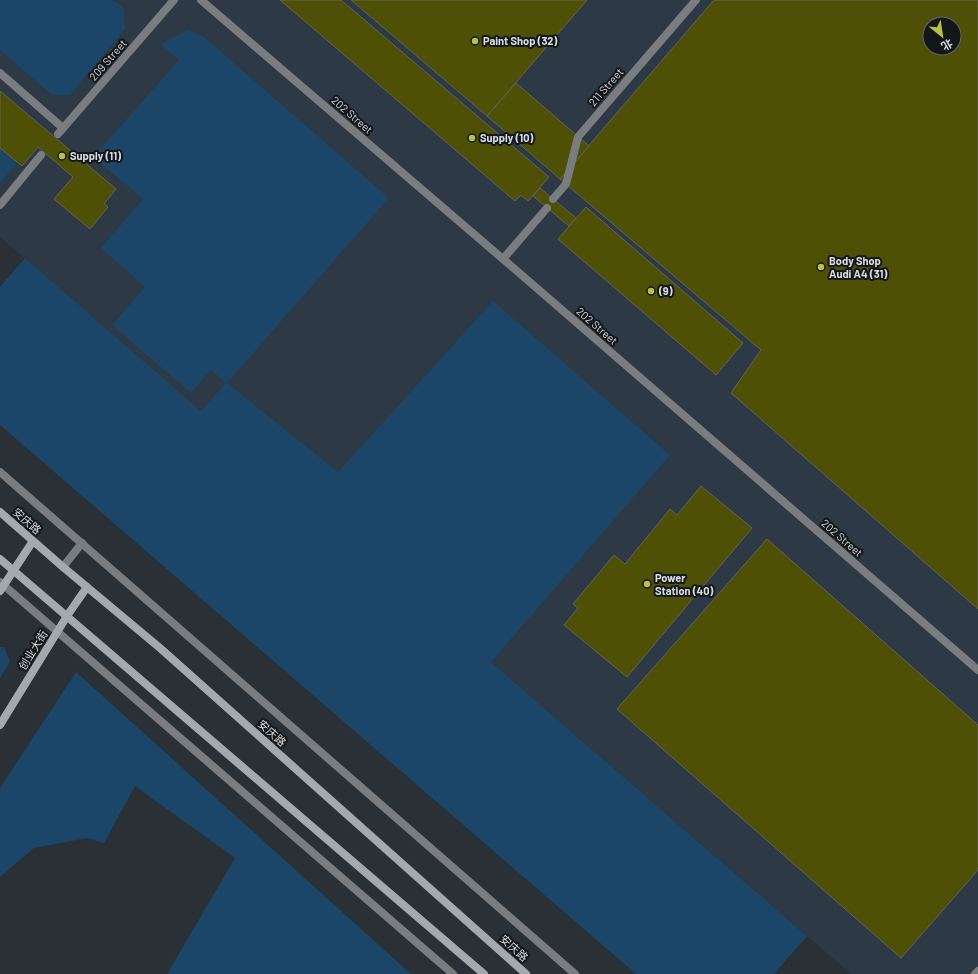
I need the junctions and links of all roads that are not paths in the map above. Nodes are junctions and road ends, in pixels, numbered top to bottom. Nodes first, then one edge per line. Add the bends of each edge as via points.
1 (174, 0) edge
2 (201, 0) edge
3 (696, 0) edge
4 (0, 73) edge
5 (41, 155) dead end
6 (553, 199) dead end
7 (0, 205) edge
8 (547, 208) dead end
9 (503, 260) junction
10 (0, 472) edge
11 (0, 512) edge
12 (33, 541) junction
13 (82, 543) junction
14 (0, 559) edge
15 (63, 567) junction
16 (13, 570) junction
17 (1, 586) edge
18 (87, 587) junction
19 (67, 616) junction
20 (57, 632) junction
21 (978, 670) edge
22 (0, 725) edge
23 (978, 971) edge
24 (454, 974) edge
25 (484, 974) edge
26 (526, 974) edge
27 (574, 974) edge
28 (975, 974) edge

1 - 4 lane, 209 Street via 61,131
2 - 9 lane, 202 Street
3 - 6 lane, 211 Street via 578,137 566,184
5 - 7 lane
8 - 9 lane
9 - 21 lane, 202 Street
10 - 13 lane
11 - 12 street, 安庆路
12 - 15 street, 安庆路
12 - 16 street
13 - 15 lane
13 - 27 lane
14 - 16 street
15 - 18 street, 安庆路
16 - 17 street
16 - 19 street
17 - 20 lane
18 - 19 street, 创业大街
18 - 26 street, 安庆路 via 160,648
19 - 20 street, 创业大街
19 - 25 street
20 - 22 street, 创业大街
20 - 24 lane
23 - 28 lane

